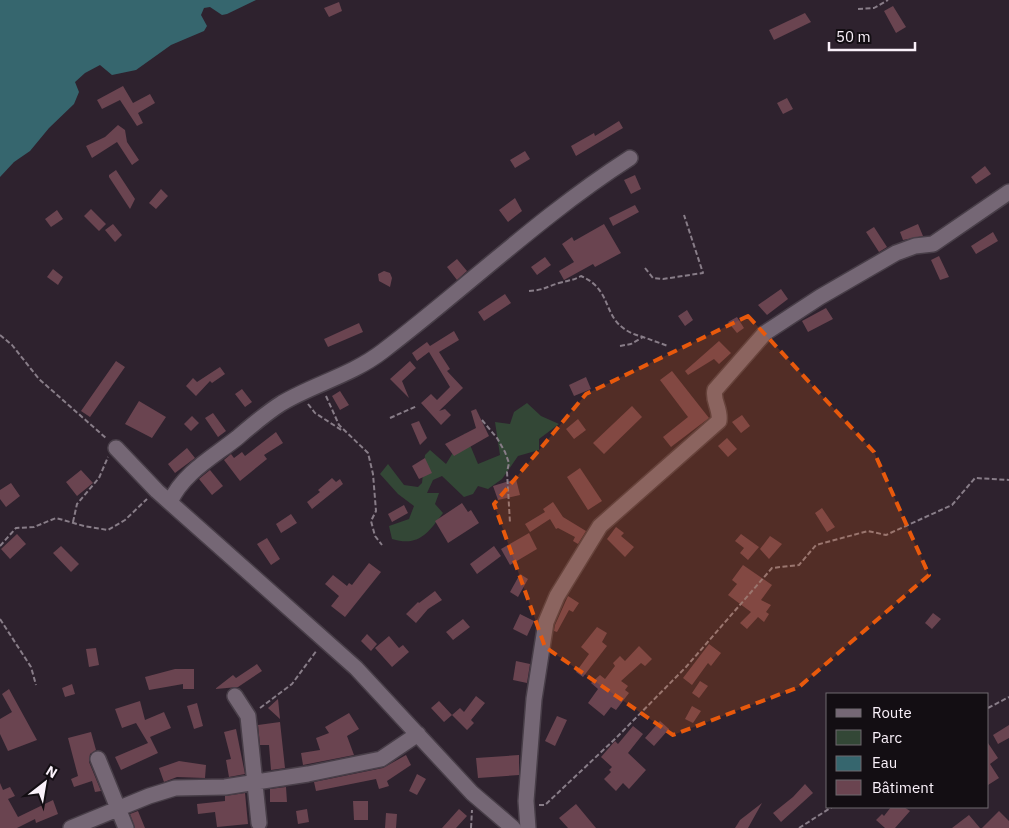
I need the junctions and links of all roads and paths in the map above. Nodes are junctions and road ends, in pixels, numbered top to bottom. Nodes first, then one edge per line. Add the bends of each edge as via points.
1 (888, 0) edge
2 (858, 9) dead end
3 (630, 158) dead end
4 (1009, 192) edge
5 (684, 215) dead end
6 (645, 268) dead end
7 (529, 290) dead end
8 (0, 335) edge
9 (643, 337) junction
10 (620, 346) dead end
11 (668, 346) dead end
12 (320, 385) junction
13 (301, 393) junction
14 (417, 406) dead end
15 (390, 418) dead end
16 (482, 420) dead end
17 (345, 432) junction
18 (116, 448) junction
19 (1009, 480) edge
20 (157, 491) junction
21 (170, 502) junction
22 (73, 522) junction
23 (510, 523) dead end
24 (382, 545) dead end
25 (0, 546) edge
26 (0, 619) edge
27 (326, 640) junction
28 (36, 685) dead end
29 (235, 696) dead end
30 (1009, 697) edge
31 (989, 707) edge
32 (248, 716) junction
33 (418, 734) junction
34 (98, 759) dead end
35 (254, 782) junction
36 (527, 806) junction
37 (120, 808) junction
38 (830, 808) edge
39 (259, 823) dead end
40 (71, 828) edge
41 (126, 828) edge
42 (513, 828) edge
43 (528, 828) edge
44 (799, 828) edge

1 - 2 path via 874,8
3 - 12 street via 566,201 381,353
4 - 36 street via 933,244 896,253 765,333 715,390 719,421 600,526 559,592 546,622 534,699
5 - 6 path via 703,273 653,278
7 - 9 path via 547,289 581,276 600,288 622,330
8 - 18 path via 12,344 39,379
9 - 10 path via 632,344
9 - 11 path
12 - 13 street
12 - 17 path via 338,425
13 - 17 path via 314,413
13 - 21 street via 259,419 193,472 176,487
14 - 15 path
16 - 23 path via 497,438 509,463 506,472
17 - 24 path via 368,453 376,512 371,521 375,536
18 - 20 street
18 - 22 path via 105,461 99,478 77,504
19 - 36 path via 975,478 952,505 886,535 868,531 816,545 799,565 772,568 686,667 616,738 545,805
20 - 21 street
20 - 22 path via 125,520 108,530
21 - 27 street
22 - 25 path via 56,518 34,527 16,528
26 - 28 path via 31,667
27 - 32 path via 292,684
27 - 33 street
29 - 32 street
30 - 31 path
32 - 35 street
33 - 35 street via 381,759
33 - 42 street via 472,793
34 - 37 street
35 - 37 street via 225,787 175,788
35 - 39 street
36 - 43 street
37 - 40 street
37 - 41 street
38 - 44 path

